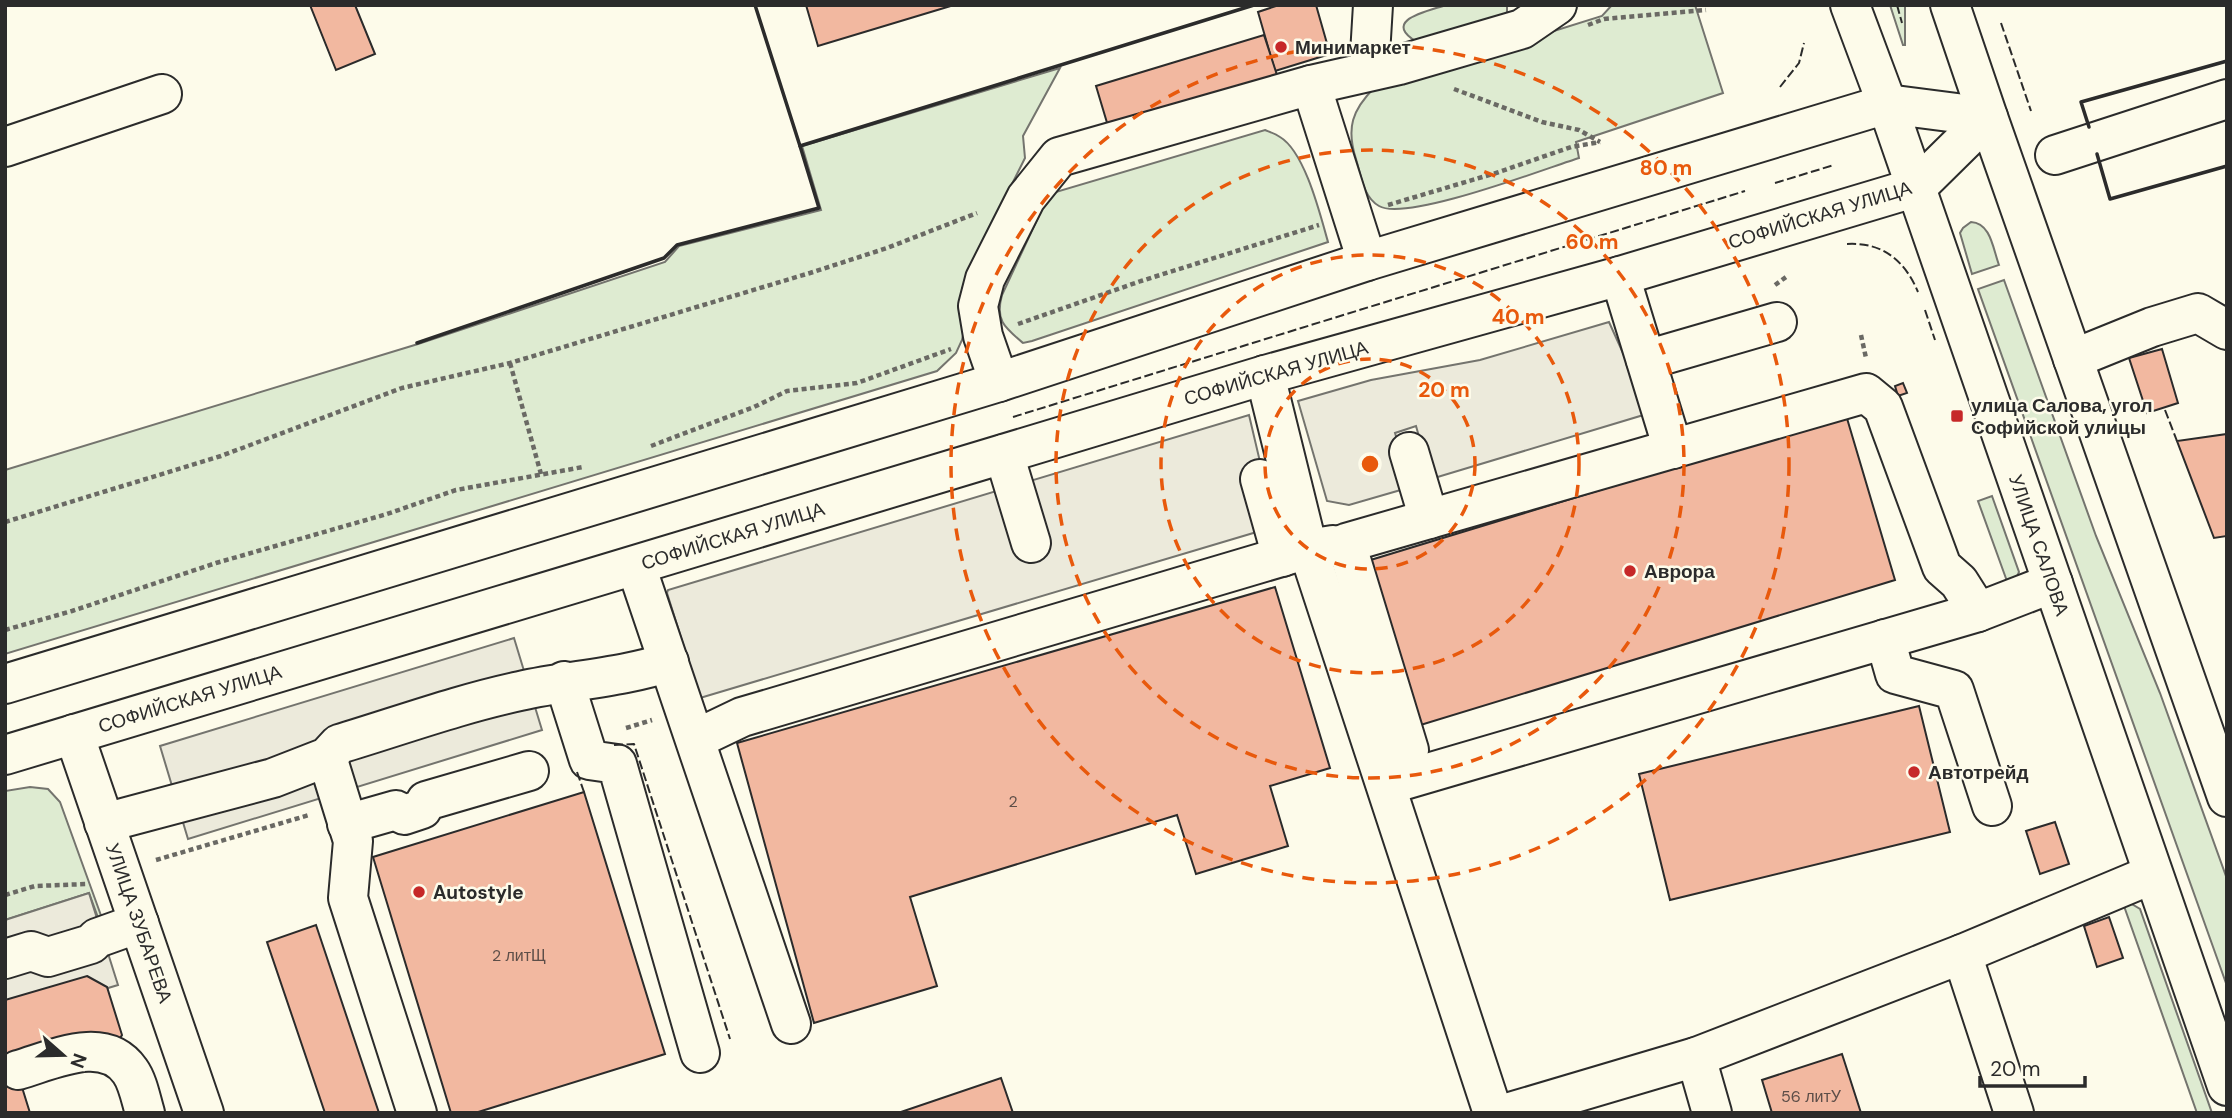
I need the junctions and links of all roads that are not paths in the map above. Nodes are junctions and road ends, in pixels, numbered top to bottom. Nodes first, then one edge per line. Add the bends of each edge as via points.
1 (1373, 5) edge
2 (1850, 5) edge
3 (1950, 5) edge
4 (1568, 17) edge
5 (1384, 68) junction
6 (1311, 85) junction
7 (162, 94) dead end
8 (2227, 99) edge
9 (1887, 104) junction
10 (1988, 117) junction
11 (5, 147) edge
12 (2055, 155) dead end
13 (1917, 187) junction
14 (1367, 261) junction
15 (1620, 276) junction
16 (1777, 322) dead end
17 (2227, 330) edge
18 (2073, 359) junction
19 (1646, 360) junction
20 (1265, 375) junction
21 (999, 382) junction
22 (1673, 449) junction
23 (1409, 452) dead end
24 (1004, 454) junction
25 (1260, 479) dead end
26 (1429, 519) junction
27 (1031, 543) dead end
28 (1346, 543) junction
29 (1295, 553) junction
30 (635, 566) junction
31 (2053, 583) junction
32 (1978, 612) junction
33 (1885, 639) junction
34 (669, 662) junction
35 (564, 681) junction
36 (5, 684) edge
37 (74, 734) junction
38 (696, 739) junction
39 (1409, 750) dead end
40 (5, 755) edge
41 (327, 757) junction
42 (529, 771) dead end
43 (1387, 785) junction
44 (2227, 797) edge
45 (1992, 806) dead end
46 (104, 823) junction
47 (347, 824) junction
48 (2153, 874) junction
49 (139, 923) junction
50 (1962, 954) junction
51 (5, 959) edge
52 (792, 1024) dead end
53 (700, 1053) dead end
54 (1696, 1057) junction
55 (18, 1070) dead end
56 (2227, 1086) edge
57 (145, 1113) edge
58 (204, 1113) edge
59 (417, 1113) edge
60 (1493, 1113) edge
61 (1507, 1113) edge
62 (1713, 1113) edge
63 (2014, 1113) edge

1 - 5 main road
2 - 9 main road, УЛИЦА САЛОВА
3 - 10 main road
4 - 5 main road
5 - 6 main road
6 - 14 main road
6 - 21 main road via 1059,157 1026,198 985,279 978,306
7 - 11 main road
8 - 12 main road
9 - 10 main road
9 - 13 main road, УЛИЦА САЛОВА
9 - 14 main road
10 - 13 main road, СОФИЙСКАЯ УЛИЦА
10 - 18 main road
13 - 15 main road, СОФИЙСКАЯ УЛИЦА
13 - 31 main road, УЛИЦА САЛОВА
14 - 21 main road
15 - 19 main road
15 - 20 main road, СОФИЙСКАЯ УЛИЦА
16 - 19 main road
17 - 18 main road via 2198,313
18 - 44 main road
19 - 22 main road
20 - 24 main road, СОФИЙСКАЯ УЛИЦА
20 - 29 main road
21 - 36 main road
22 - 26 main road
22 - 32 main road via 1866,393 1883,407 1942,567 1959,582
23 - 26 main road
24 - 27 main road
24 - 30 main road, СОФИЙСКАЯ УЛИЦА
25 - 29 main road
26 - 28 main road
28 - 29 main road
28 - 39 main road
29 - 38 main road via 742,717
29 - 43 main road
30 - 34 main road
30 - 37 main road, СОФИЙСКАЯ УЛИЦА
31 - 32 main road
31 - 48 main road, УЛИЦА САЛОВА
32 - 33 main road
33 - 43 main road
33 - 45 main road via 1895,674 1954,690
34 - 35 main road via 645,670
34 - 38 main road
35 - 41 main road via 339,744
35 - 53 main road via 589,760 617,764
37 - 40 main road, СОФИЙСКАЯ УЛИЦА
37 - 46 main road, УЛИЦА ЗУБАРЕВА
38 - 52 main road
41 - 46 main road via 273,778
41 - 47 main road
42 - 47 main road via 426,801 422,809 404,814 396,810
43 - 60 main road
46 - 49 main road, УЛИЦА ЗУБАРЕВА
47 - 59 main road via 353,841 348,898
48 - 50 main road
48 - 56 main road, УЛИЦА САЛОВА
49 - 51 main road via 48,957 31,951
49 - 58 main road, УЛИЦА ЗУБАРЕВА
50 - 54 main road
50 - 63 main road
54 - 61 main road
54 - 62 main road
55 - 57 main road via 92,1050 111,1054 130,1071

